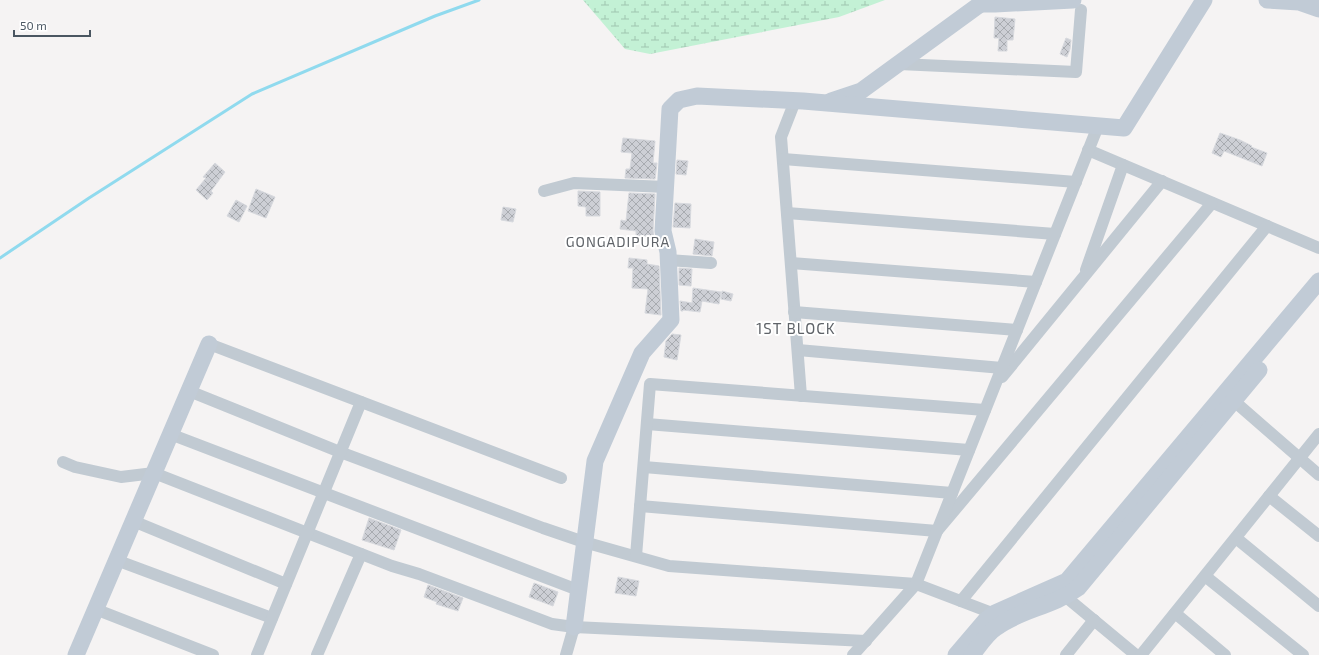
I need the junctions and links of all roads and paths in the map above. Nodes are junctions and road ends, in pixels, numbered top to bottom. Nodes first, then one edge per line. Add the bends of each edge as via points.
1 (1204, 0) edge
2 (1267, 0) edge
3 (984, 2) edge
4 (1077, 5) edge
5 (1319, 9) edge
6 (899, 64) junction
7 (794, 101) junction
8 (825, 103) junction
9 (1098, 126) junction
10 (1088, 150) junction
11 (783, 159) junction
12 (1123, 165) junction
13 (1162, 181) junction
14 (1076, 182) junction
15 (666, 187) junction
16 (544, 191) dead end
17 (1212, 203) junction
18 (787, 213) junction
19 (1267, 226) junction
20 (1055, 234) junction
21 (1319, 248) edge
22 (668, 260) junction
23 (711, 263) dead end
24 (791, 263) junction
25 (1083, 279) junction
26 (1319, 281) edge
27 (1036, 282) junction
28 (1319, 297) edge
29 (794, 312) junction
30 (1017, 330) junction
31 (209, 344) joint
32 (798, 350) junction
33 (1002, 368) junction
34 (995, 386) junction
35 (189, 391) junction
36 (801, 396) junction
37 (1234, 401) junction
38 (361, 402) junction
39 (985, 410) junction
40 (647, 424) junction
41 (170, 434) junction
42 (1319, 434) edge
43 (969, 450) junction
44 (340, 452) junction
45 (1299, 459) junction
46 (63, 462) dead end
47 (644, 467) junction
48 (154, 473) junction
49 (1319, 475) edge
50 (561, 478) dead end
51 (324, 493) junction
52 (952, 493) junction
53 (1269, 496) junction
54 (640, 506) junction
55 (133, 521) junction
56 (937, 531) junction
57 (307, 533) junction
58 (1319, 536) edge
59 (1236, 538) junction
60 (584, 542) junction
61 (361, 554) junction
62 (636, 556) junction
63 (116, 560) junction
64 (1205, 576) junction
65 (286, 584) junction
66 (916, 584) junction
67 (578, 590) junction
68 (1066, 597) junction
69 (961, 601) junction
70 (1319, 606) edge
71 (95, 609) junction
72 (1175, 613) junction
73 (1002, 616) junction
74 (272, 618) junction
75 (1094, 620) junction
76 (574, 627) junction
77 (866, 641) junction
78 (76, 655) edge
79 (213, 655) edge
80 (257, 655) edge
81 (317, 655) edge
82 (566, 655) edge
83 (853, 655) edge
84 (956, 655) edge
85 (972, 655) edge
86 (1066, 655) edge
87 (1136, 655) edge
88 (1141, 655) edge
89 (1225, 655) edge
90 (1303, 655) edge

1 - 9 street via 1124,128
2 - 5 street via 1299,2
3 - 4 street
3 - 6 street
4 - 6 street via 1076,72
6 - 8 street via 861,90
7 - 8 street
7 - 11 street via 781,137
7 - 15 street via 697,96 679,100 670,109
8 - 9 street
9 - 10 street
10 - 12 street
10 - 14 street
11 - 14 street
11 - 18 street
12 - 13 street
12 - 25 street
13 - 17 street
13 - 25 street
14 - 20 street
15 - 16 street via 574,183
15 - 22 street via 663,232
17 - 19 street
17 - 56 street
18 - 20 street
18 - 24 street
19 - 21 street
19 - 69 street
20 - 27 street
22 - 23 street
22 - 60 street via 671,320 642,353 595,461
24 - 27 street
24 - 29 street
25 - 34 street
26 - 73 street via 1067,581
27 - 30 street
28 - 37 street
29 - 30 street
29 - 32 street
30 - 33 street
31 - 35 street
31 - 38 street
32 - 33 street
32 - 36 street
33 - 34 street
34 - 39 street
35 - 41 street
35 - 44 street
36 - 39 street
36 - 40 street via 650,384
37 - 45 street
37 - 68 street via 1078,588
38 - 44 street
38 - 50 street
39 - 43 street
40 - 43 street
40 - 47 street
41 - 48 street
41 - 51 street
42 - 45 street
43 - 52 street
44 - 51 street
44 - 60 street
45 - 49 street
45 - 53 street
46 - 48 street via 122,477
47 - 52 street
47 - 54 street
48 - 55 street
48 - 57 street
51 - 57 street
51 - 67 street
52 - 56 street
53 - 58 street
53 - 59 street
54 - 56 street
54 - 62 street
55 - 63 street
55 - 65 street
56 - 66 street
57 - 61 street
57 - 65 street
59 - 64 street
59 - 70 street
60 - 62 street
60 - 67 street
61 - 76 street via 552,624
61 - 81 street
62 - 66 street via 669,566
63 - 71 street
63 - 74 street
64 - 72 street
64 - 90 street
65 - 74 street
66 - 69 street
66 - 77 street
67 - 76 street
68 - 73 street
68 - 75 street
69 - 73 street
71 - 78 street
71 - 79 street
72 - 88 street
72 - 89 street
73 - 84 street via 985,621
73 - 85 street
74 - 80 street
75 - 86 street
75 - 87 street
76 - 77 street
76 - 82 street
77 - 83 street

